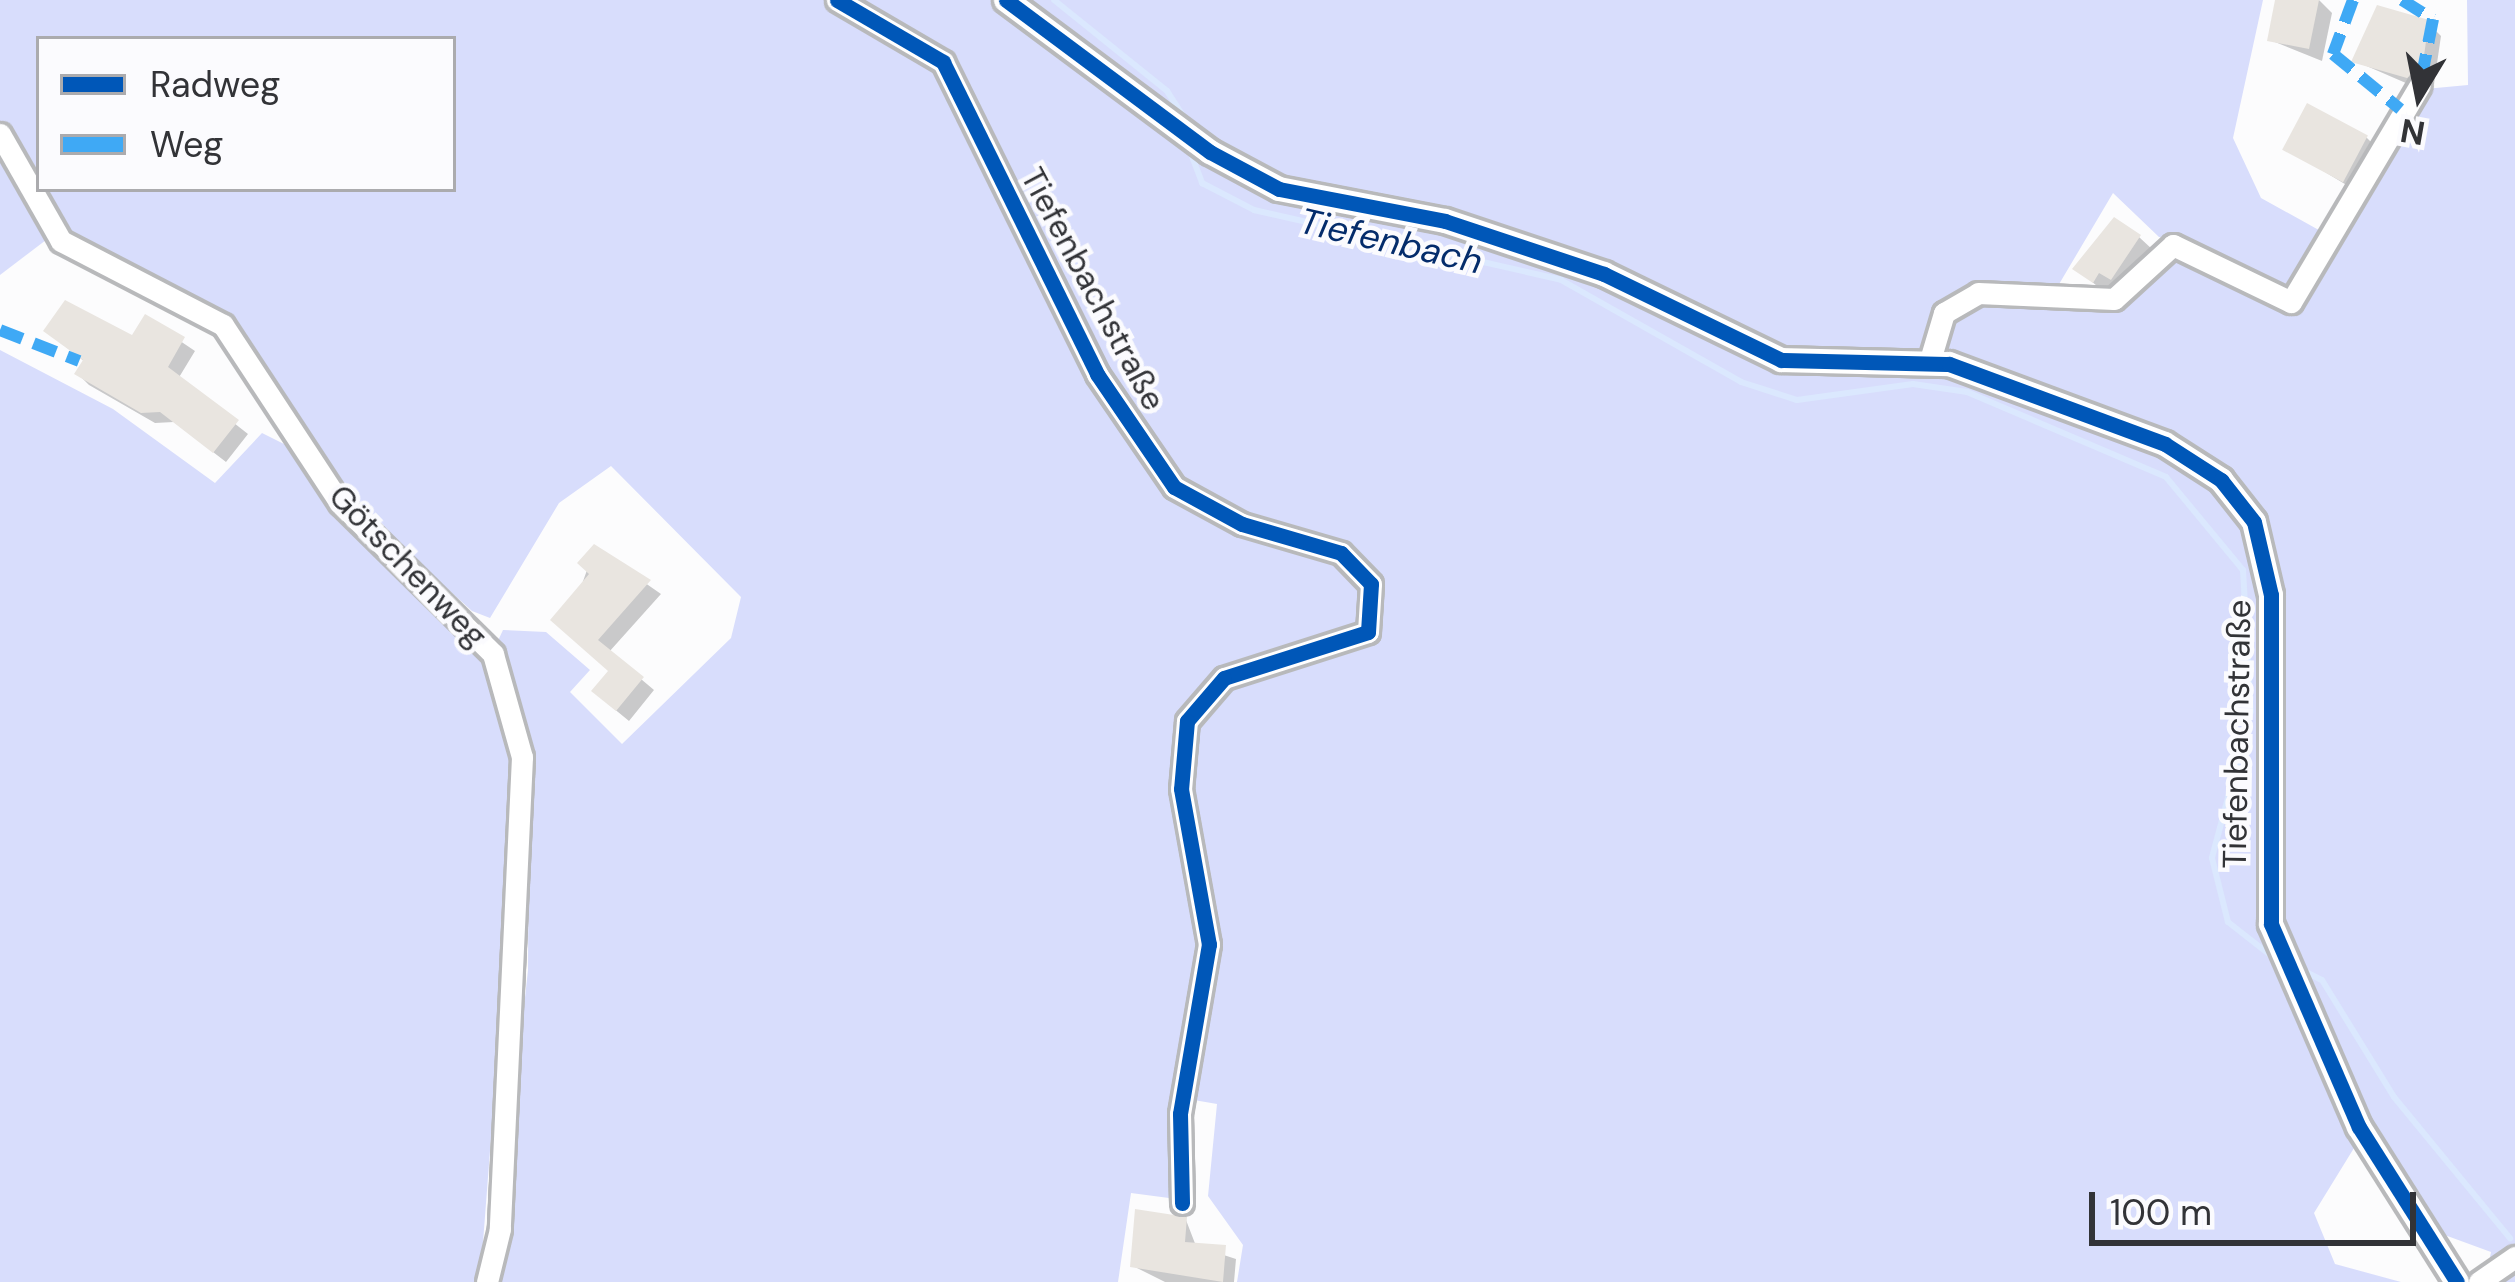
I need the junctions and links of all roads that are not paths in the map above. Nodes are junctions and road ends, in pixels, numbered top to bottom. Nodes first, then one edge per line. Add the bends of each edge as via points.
1 (837, 0) edge
2 (1006, 0) edge
3 (2420, 85) dead end
4 (0, 134) edge
5 (1930, 360) junction
6 (1182, 1203) dead end
7 (2515, 1257) edge
8 (487, 1282) edge
9 (2457, 1282) edge
10 (2479, 1282) edge

1 - 6 street, Tiefenbachstraße via 943,62 1097,374 1174,487 1242,524 1342,554 1371,584 1368,632 1224,679 1186,721 1181,789 1209,944 1180,1114
2 - 5 street, Tiefenbachstraße via 1210,152 1302,196 1423,215 1604,274 1781,360 1841,369
3 - 5 street via 2291,302 2174,245 2114,299 1978,293 1944,313
4 - 8 street, Götschenweg via 61,242 223,325 340,503 494,654 522,757 500,1229
5 - 9 street, Tiefenbachstraße via 2185,454 2254,522 2271,595 2263,832 2279,947 2359,1127
7 - 10 street

